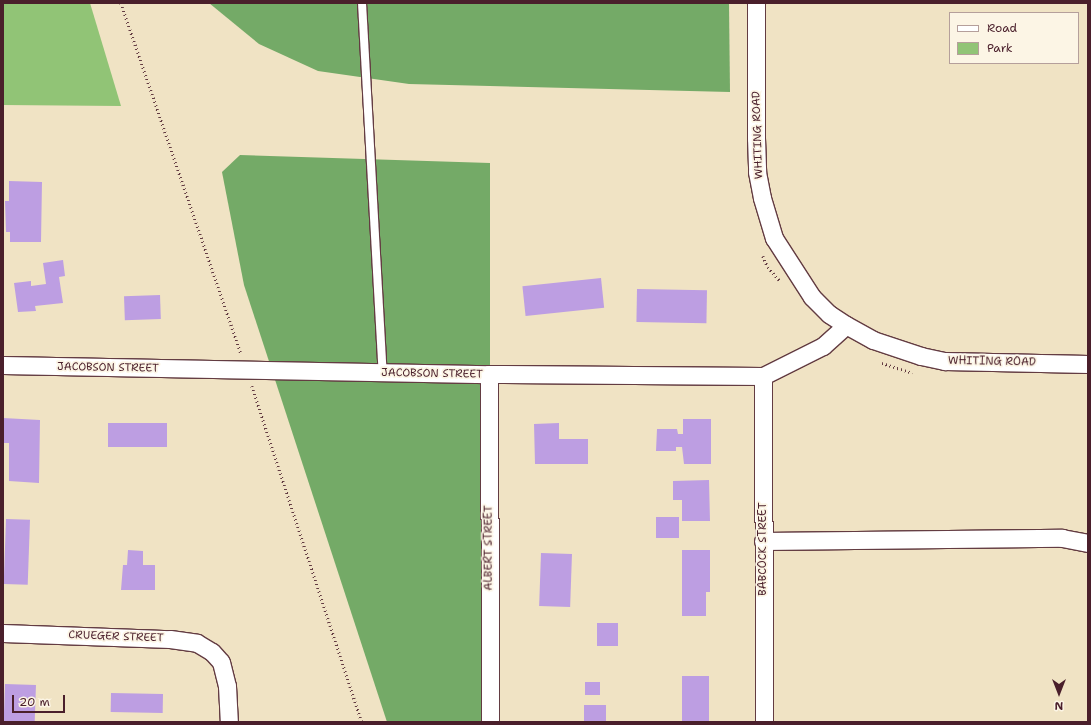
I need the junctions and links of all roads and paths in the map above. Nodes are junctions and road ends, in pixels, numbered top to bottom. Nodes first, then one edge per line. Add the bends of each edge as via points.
1 (362, 3) edge
2 (756, 3) edge
3 (846, 326) junction
4 (1088, 364) edge
5 (3, 365) edge
6 (383, 373) junction
7 (489, 374) junction
8 (763, 376) junction
9 (763, 540) junction
10 (1088, 543) edge
11 (3, 633) edge
12 (230, 722) edge
13 (490, 722) edge
14 (764, 722) edge

1 - 6 lane
2 - 3 street, WHITING ROAD via 758,172 768,221 782,252 812,297
3 - 4 street, WHITING ROAD via 900,350 945,361
3 - 8 street, JACOBSON STREET via 823,346
5 - 6 street, JACOBSON STREET
6 - 7 street, JACOBSON STREET
7 - 8 street, JACOBSON STREET
7 - 13 street, ALBERT STREET
8 - 9 street, BABCOCK STREET
9 - 10 street via 1062,538
9 - 14 street, BABCOCK STREET
11 - 12 street, CRUEGER STREET via 170,639 196,643 212,652 221,662 227,686

